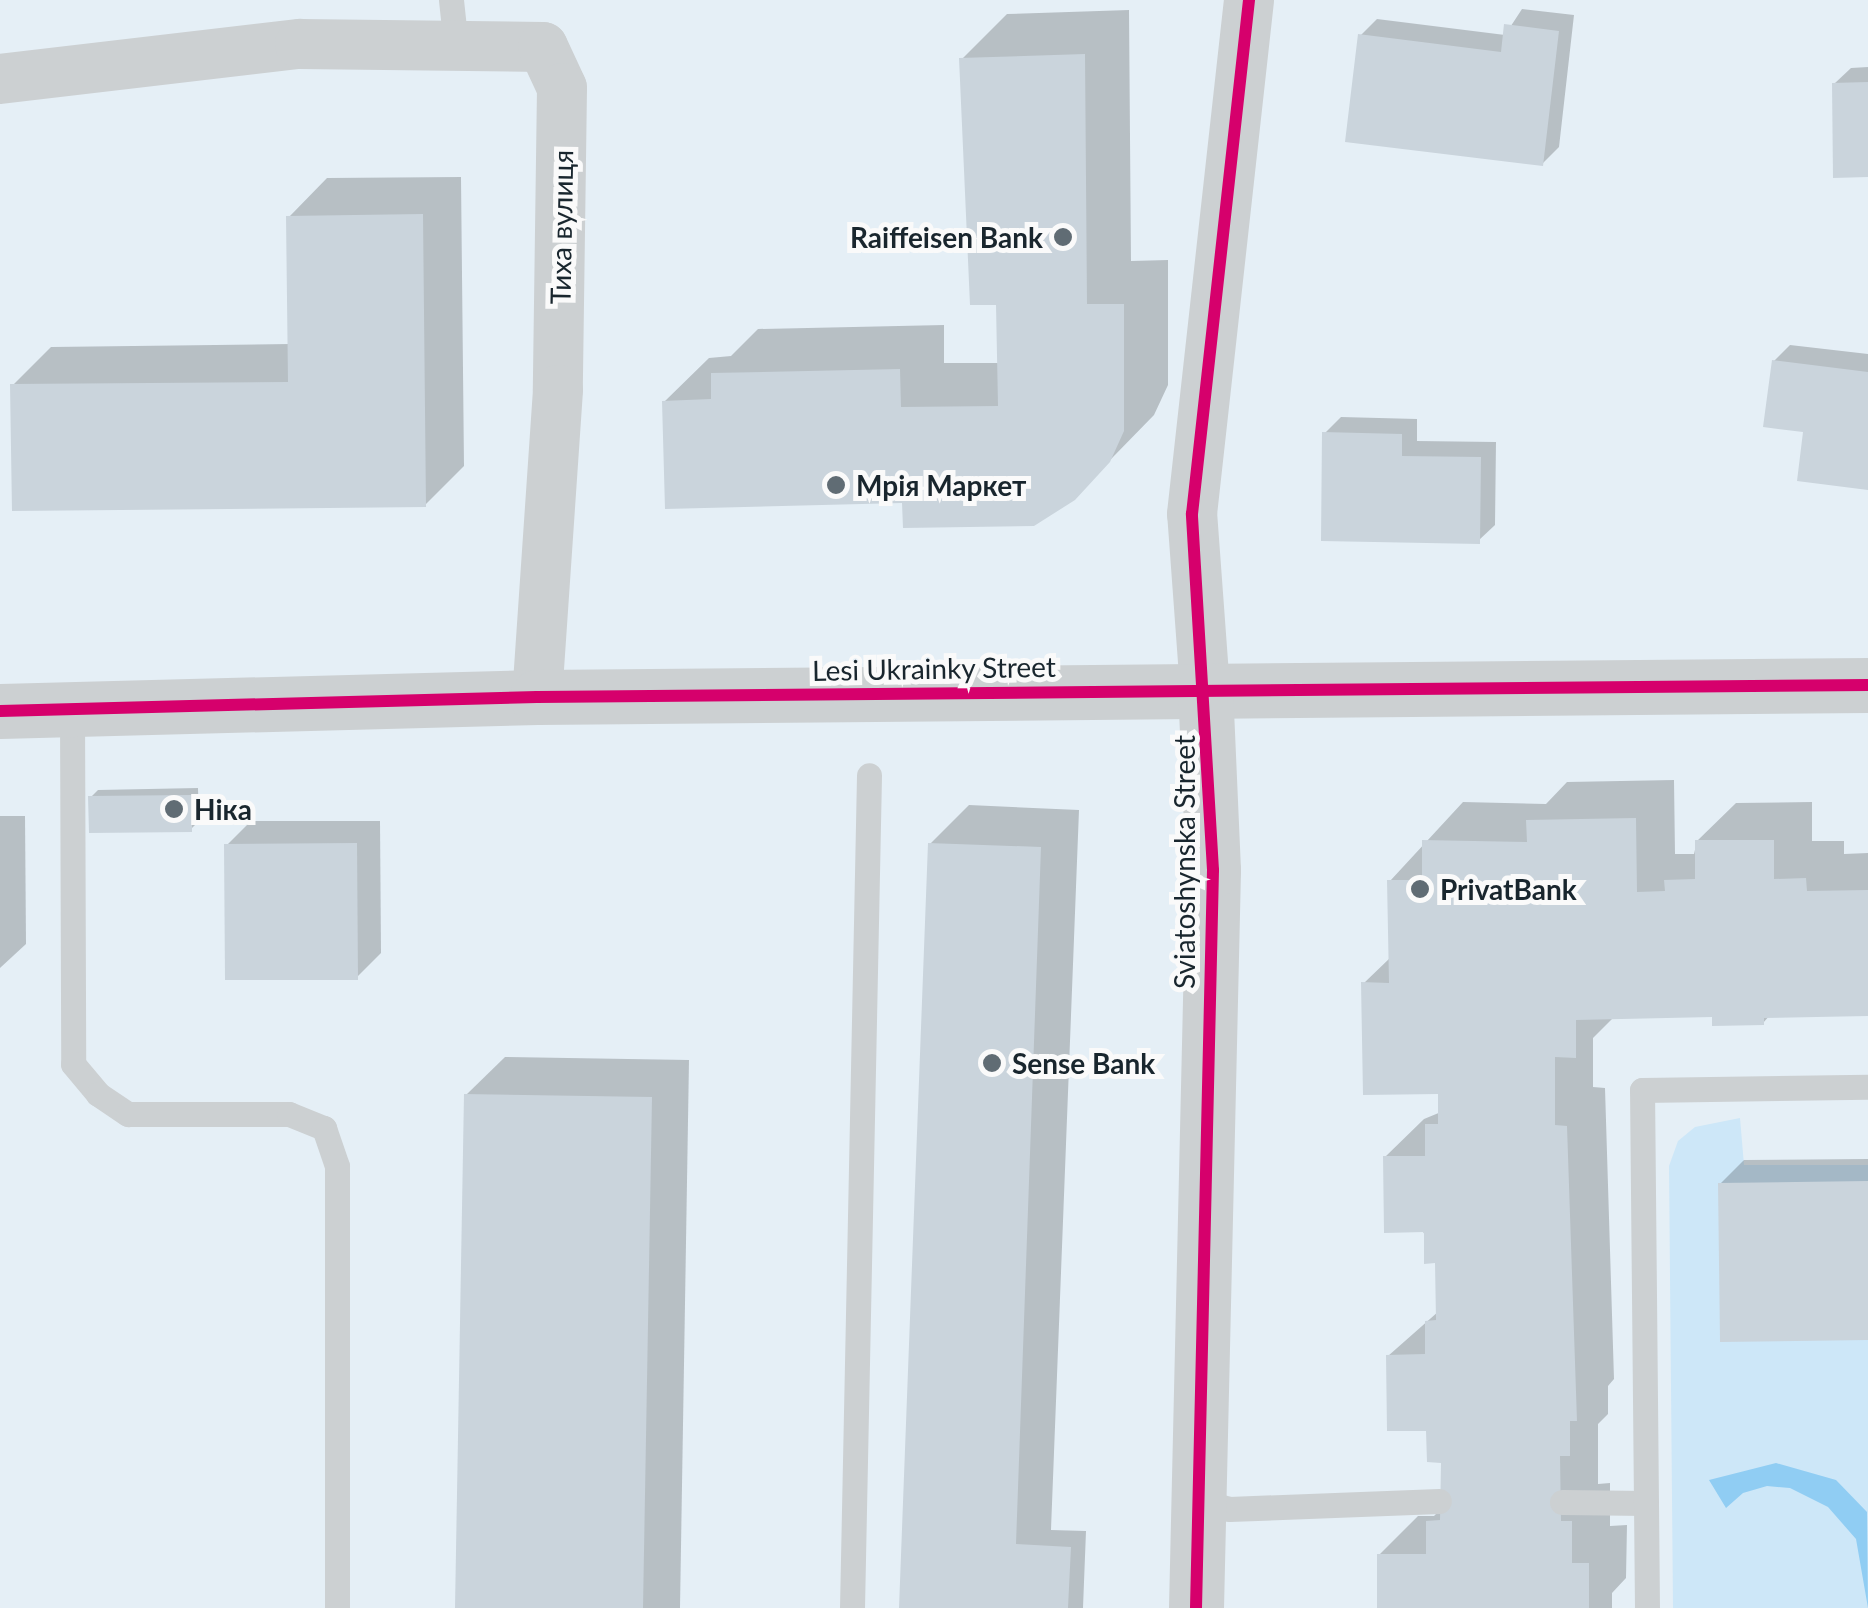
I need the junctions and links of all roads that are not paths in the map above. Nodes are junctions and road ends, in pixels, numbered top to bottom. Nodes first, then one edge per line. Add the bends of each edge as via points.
1 (1249, 0) edge
2 (299, 22) edge
3 (454, 23) edge
4 (0, 79) edge
5 (1868, 686) edge
6 (1205, 689) junction
7 (537, 696) junction
8 (72, 710) junction
9 (0, 711) edge
10 (869, 775) dead end
11 (1868, 1088) edge
12 (1196, 1500) junction
13 (1440, 1501) dead end
14 (1562, 1502) dead end
15 (1646, 1503) junction
16 (338, 1608) edge
17 (852, 1608) edge
18 (1196, 1608) edge
19 (1647, 1608) edge

1 - 6 street, Sviatoshynska Street via 1192,514
2 - 3 street, Тиха вулиця
2 - 4 street, Тиха вулиця
3 - 7 street, Тиха вулиця via 543,47 562,88 558,390
5 - 6 street, Lesi Ukrainky Street
6 - 7 street, Lesi Ukrainky Street
6 - 12 street, Sviatoshynska Street via 1214,870
7 - 8 street, Lesi Ukrainky Street
8 - 9 street, Lesi Ukrainky Street
8 - 16 lane via 72,1064 98,1094 128,1114 289,1114 324,1128 337,1166
10 - 17 lane
11 - 15 lane via 1642,1090
12 - 13 lane via 1230,1509
12 - 18 street, Sviatoshynska Street
14 - 15 lane
15 - 19 lane

